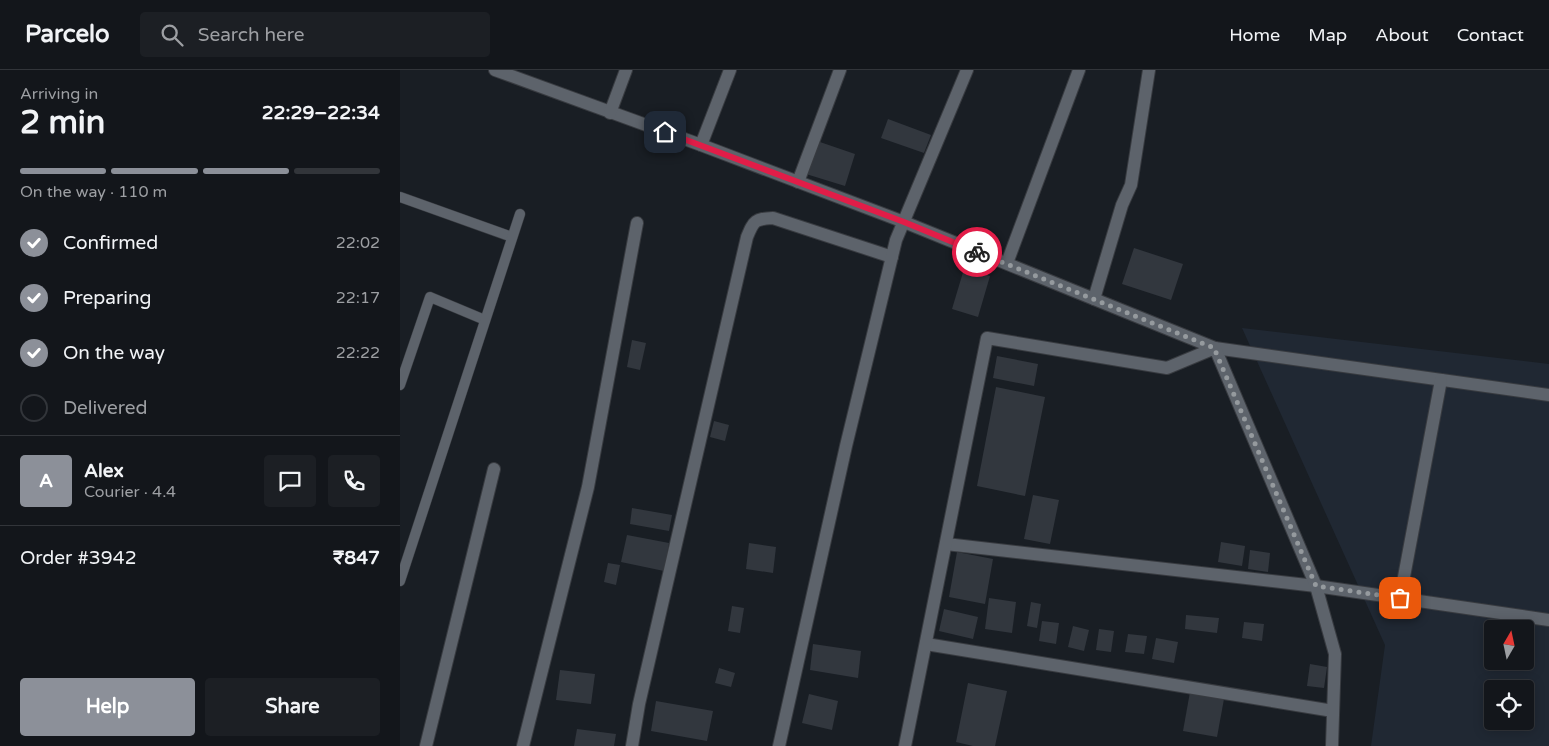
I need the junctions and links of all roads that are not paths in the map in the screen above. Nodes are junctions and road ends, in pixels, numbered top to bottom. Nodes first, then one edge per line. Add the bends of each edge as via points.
1 (495, 70) edge
2 (626, 70) edge
3 (730, 70) edge
4 (840, 70) edge
5 (967, 70) edge
6 (1079, 70) edge
7 (1148, 70) edge
8 (510, 73) edge
9 (610, 112) junction
10 (701, 145) junction
11 (798, 182) junction
12 (400, 197) edge
13 (520, 214) dead end
14 (904, 222) junction
15 (637, 223) dead end
16 (512, 237) junction
17 (892, 257) junction
18 (1006, 264) junction
19 (1094, 299) junction
20 (485, 320) junction
21 (1214, 348) junction
22 (1441, 380) junction
23 (400, 385) edge
24 (1549, 394) edge
25 (494, 469) dead end
26 (946, 544) junction
27 (400, 581) edge
28 (1316, 586) junction
29 (1400, 598) junction
30 (1549, 620) edge
31 (926, 644) junction
32 (1333, 711) junction
33 (426, 746) edge
34 (522, 746) edge
35 (632, 746) edge
36 (779, 746) edge
37 (905, 746) edge
38 (1332, 746) edge

1 - 8 street
2 - 9 street
3 - 10 street
4 - 11 street
5 - 14 street
6 - 18 street
7 - 19 street via 1131,185
8 - 9 street
9 - 10 street
10 - 11 street
11 - 14 street
12 - 16 lane
13 - 16 lane
14 - 17 street
14 - 18 street
15 - 34 street via 588,487
16 - 20 lane
17 - 35 street via 773,218 754,222 747,237
17 - 36 street
18 - 19 street
19 - 21 street
20 - 23 lane via 430,297
20 - 27 lane
21 - 22 street
21 - 26 street via 1167,368 987,338
21 - 28 street
22 - 24 street
22 - 29 street
25 - 33 street
26 - 28 street
26 - 31 street
28 - 29 street
28 - 32 street via 1335,654
29 - 30 street
31 - 32 street
31 - 37 street
32 - 38 street

